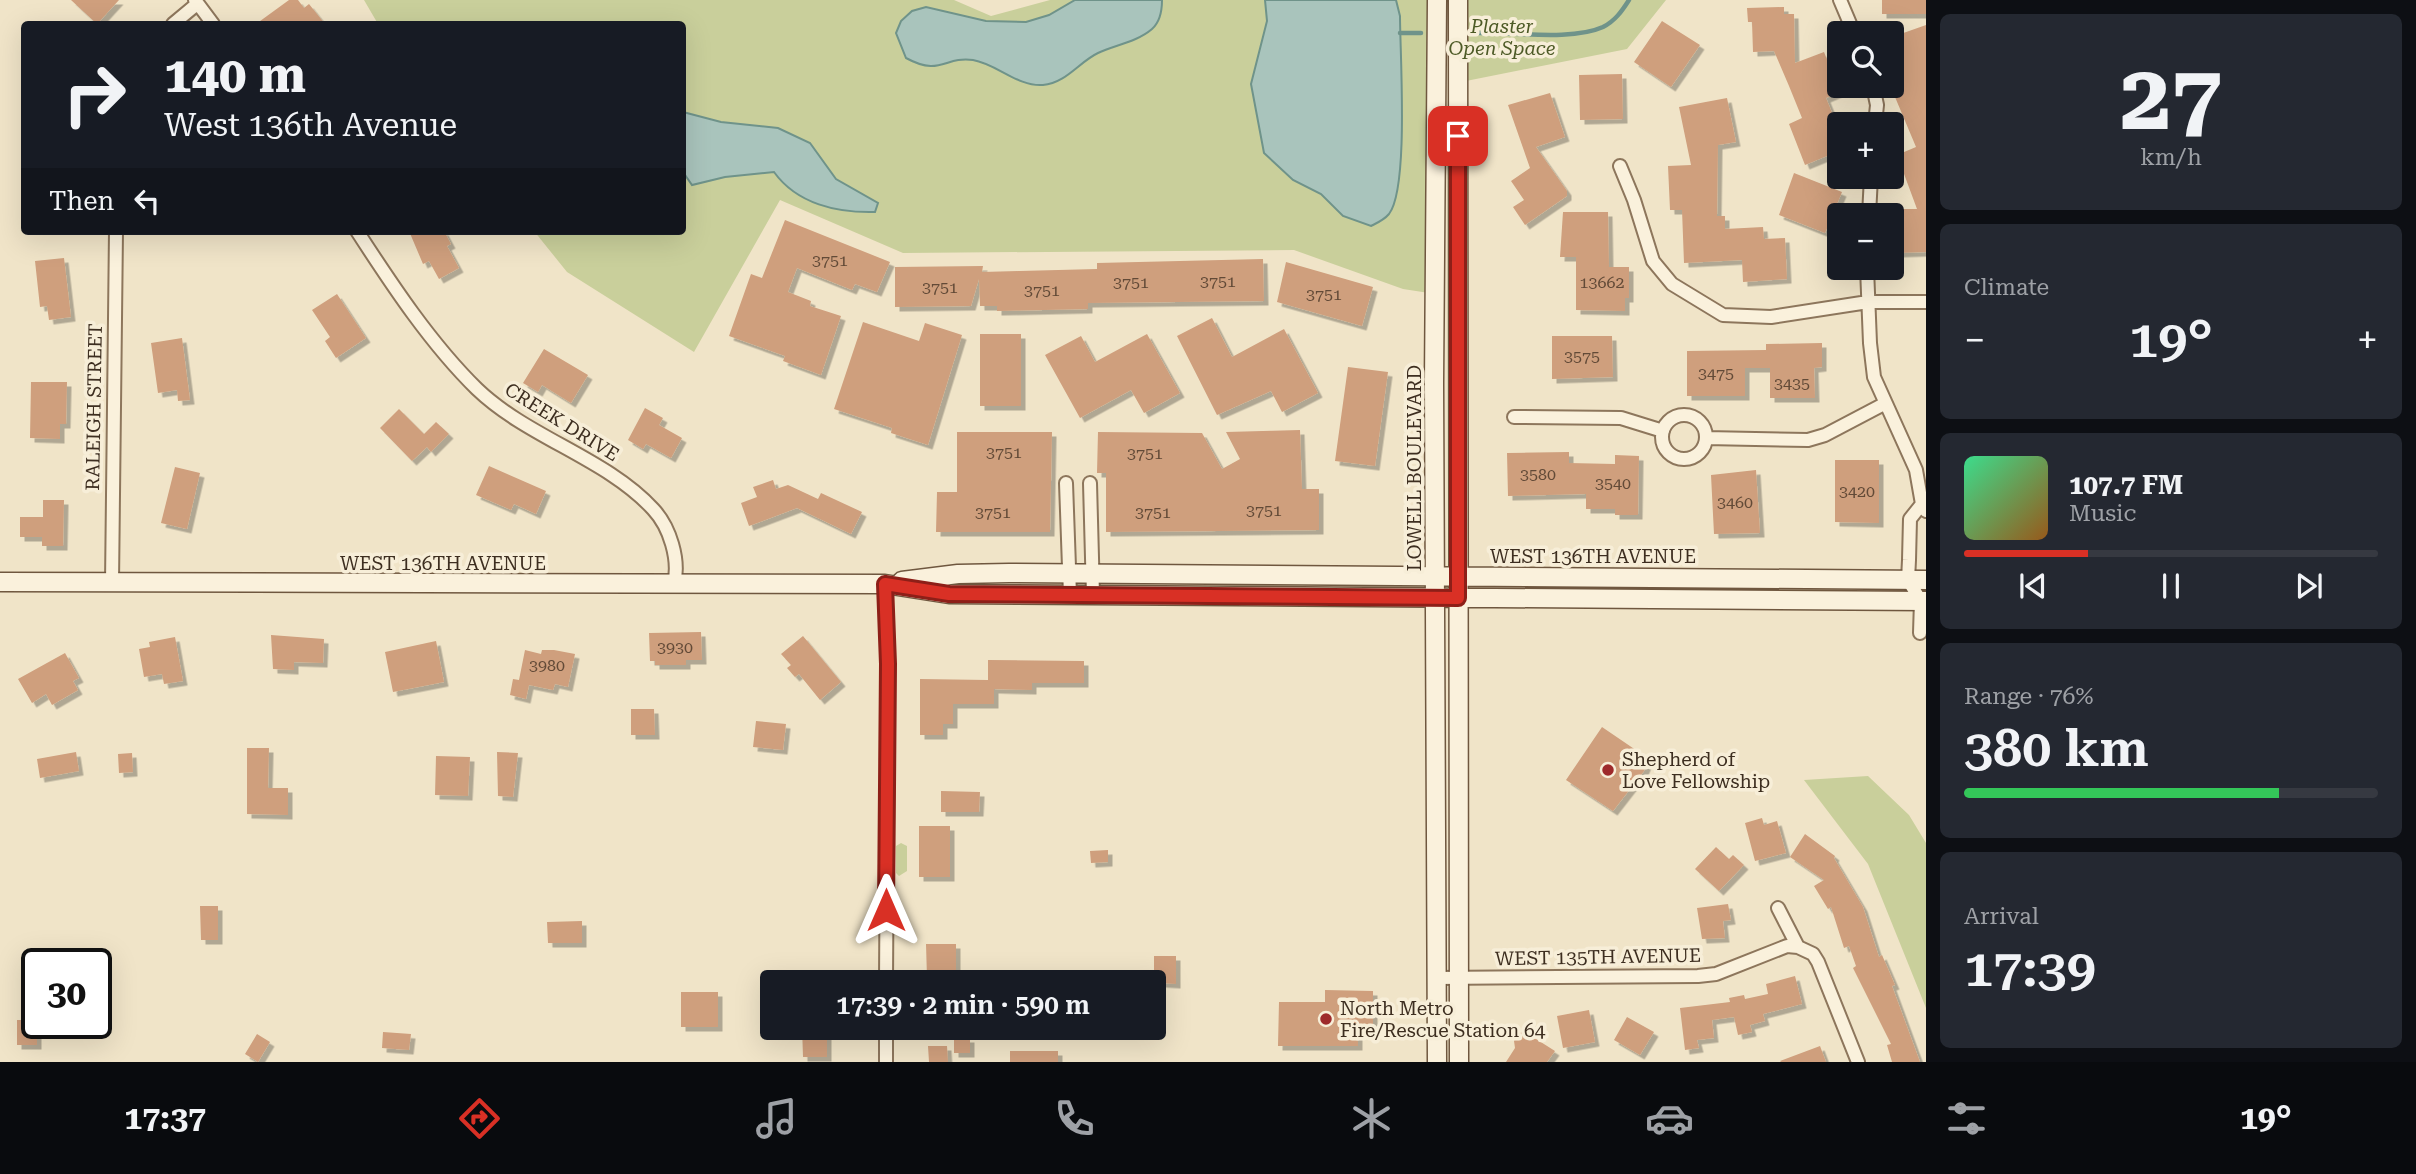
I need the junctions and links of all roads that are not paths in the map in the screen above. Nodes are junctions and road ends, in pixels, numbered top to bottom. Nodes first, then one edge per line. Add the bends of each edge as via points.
1 (1437, 0) edge
2 (1458, 0) edge
3 (1840, 0) edge
4 (196, 2) edge
5 (176, 21) edge
6 (211, 21) edge
7 (1849, 21) edge
8 (1619, 166) dead end
9 (116, 235) edge
10 (360, 235) edge
11 (1867, 280) edge
12 (1868, 302) junction
13 (1926, 302) edge
14 (1884, 404) junction
15 (1514, 417) dead end
16 (1663, 431) junction
17 (1706, 439) junction
18 (1066, 484) dead end
19 (1090, 484) dead end
20 (1924, 507) edge
21 (1070, 575) junction
22 (1092, 575) junction
23 (1434, 576) junction
24 (1458, 576) junction
25 (1917, 580) edge
26 (0, 583) edge
27 (112, 583) junction
28 (674, 584) junction
29 (885, 584) junction
30 (1070, 594) junction
31 (1093, 595) junction
32 (1434, 598) junction
33 (1458, 598) junction
34 (1924, 598) edge
35 (1920, 633) dead end
36 (1778, 908) dead end
37 (1798, 947) junction
38 (886, 970) edge
39 (1459, 977) junction
40 (1435, 978) junction
41 (886, 1040) edge
42 (886, 1062) edge
43 (1437, 1062) edge
44 (1459, 1062) edge
45 (1858, 1062) edge

1 - 23 main road, LOWELL BOULEVARD
2 - 24 main road
3 - 7 street
4 - 5 street
4 - 6 street
8 - 12 street via 1653,261 1672,285 1696,301 1723,315 1749,318
9 - 27 street, RALEIGH STREET
10 - 28 street, CREEK DRIVE via 437,344 478,390 549,440 616,479 654,510 674,550
11 - 12 street
12 - 13 street
12 - 14 street via 1871,359
14 - 17 street via 1808,440
14 - 20 street via 1916,470
15 - 16 street via 1621,418
16 - 17 street via 1677,416 1691,416 1702,425
16 - 17 street via 1666,451 1677,459 1696,456
18 - 21 street
19 - 22 street
20 - 25 street via 1910,519
21 - 22 main road, WEST 136TH AVENUE
21 - 29 main road, WEST 136TH AVENUE via 958,574
21 - 30 street
22 - 23 main road, WEST 136TH AVENUE
22 - 31 street
23 - 24 main road, WEST 136TH AVENUE
23 - 32 main road, LOWELL BOULEVARD
24 - 25 main road, WEST 136TH AVENUE
24 - 33 main road
25 - 34 street
26 - 27 main road, WEST 136TH AVENUE
27 - 28 main road, WEST 136TH AVENUE
28 - 29 main road, WEST 136TH AVENUE
29 - 30 main road, WEST 136TH AVENUE via 949,594
29 - 38 street
30 - 31 main road, WEST 136TH AVENUE
31 - 32 main road, WEST 136TH AVENUE
32 - 33 main road, WEST 136TH AVENUE
32 - 40 main road, LOWELL BOULEVARD
33 - 34 main road, WEST 136TH AVENUE
33 - 39 main road
34 - 35 street
36 - 37 street
37 - 39 street, WEST 135TH AVENUE via 1787,946 1716,974 1698,976
37 - 45 street via 1814,954
39 - 40 street, WEST 135TH AVENUE
39 - 44 main road
40 - 43 main road, LOWELL BOULEVARD
41 - 42 street

